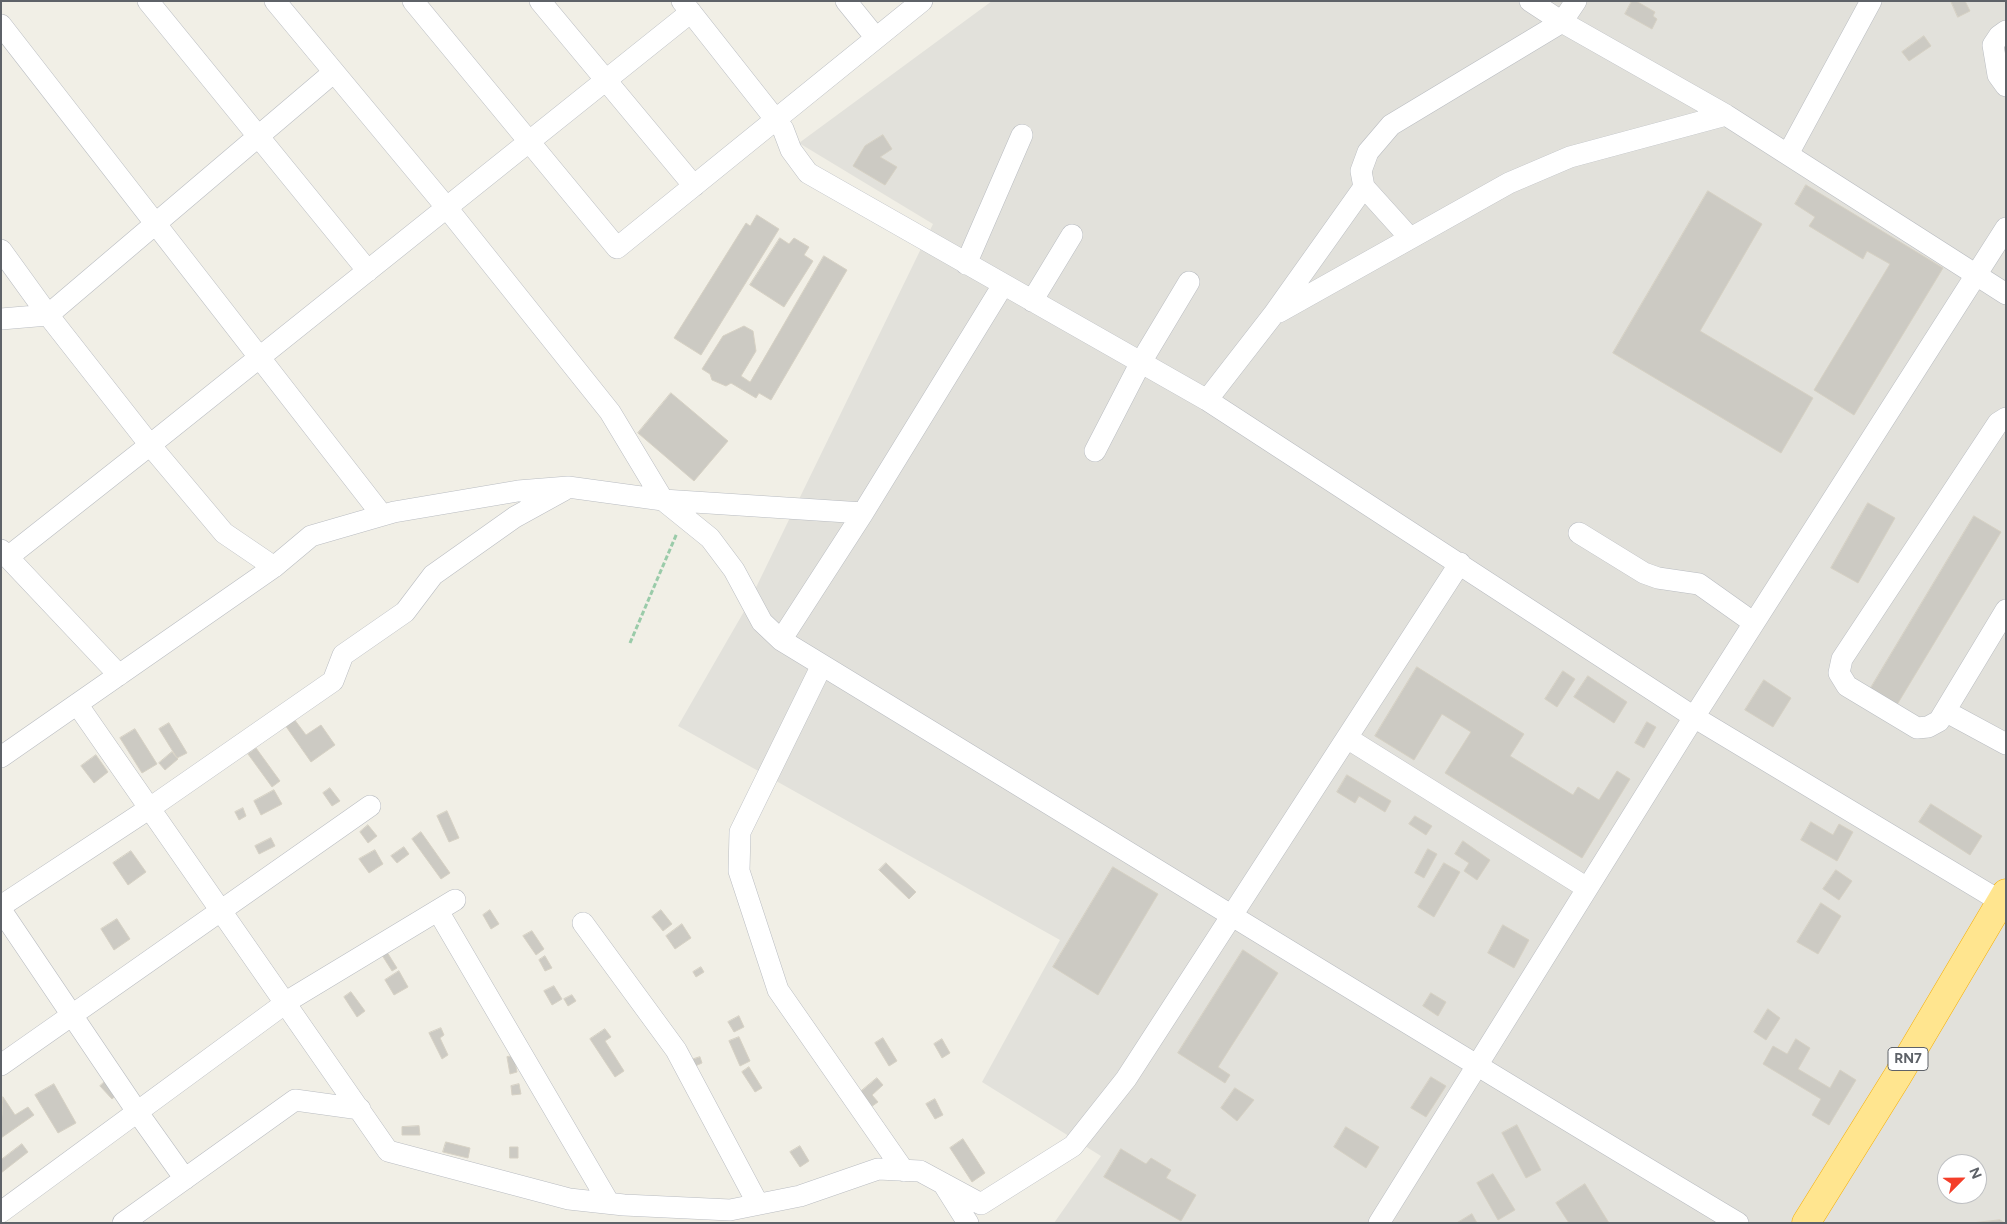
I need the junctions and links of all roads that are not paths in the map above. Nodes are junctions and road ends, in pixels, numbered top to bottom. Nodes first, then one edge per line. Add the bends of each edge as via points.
1 (148, 1) edge
2 (275, 1) edge
3 (413, 1) edge
4 (540, 1) edge
5 (846, 1) edge
6 (922, 1) edge
7 (1530, 1) edge
8 (1576, 1) edge
9 (1871, 1) edge
10 (686, 7) edge
11 (1562, 22) junction
12 (1, 25) edge
13 (2006, 31) edge
14 (876, 38) junction
15 (334, 72) junction
16 (606, 80) junction
17 (2006, 86) edge
18 (1726, 115) junction
19 (776, 120) junction
20 (258, 136) junction
21 (1022, 136) dead end
22 (529, 142) junction
23 (1788, 154) junction
24 (694, 186) junction
25 (1364, 187) junction
26 (447, 208) junction
27 (156, 224) junction
28 (2006, 228) edge
29 (1072, 235) dead end
30 (1410, 238) junction
31 (1, 250) edge
32 (966, 264) junction
33 (368, 271) junction
34 (1976, 276) junction
35 (1189, 282) dead end
36 (1003, 285) junction
37 (2006, 294) edge
38 (1032, 301) junction
39 (48, 315) junction
40 (1273, 315) junction
41 (1, 320) edge
42 (260, 358) junction
43 (1141, 362) junction
44 (1207, 400) junction
45 (2006, 418) edge
46 (150, 445) junction
47 (1095, 451) dead end
48 (568, 487) junction
49 (663, 500) junction
50 (863, 513) junction
51 (382, 515) junction
52 (1579, 533) dead end
53 (5, 553) edge
54 (1460, 563) junction
55 (274, 567) junction
56 (2006, 610) edge
57 (1754, 623) junction
58 (781, 640) junction
59 (822, 665) junction
60 (119, 675) junction
61 (77, 704) junction
62 (1945, 711) junction
63 (1694, 717) junction
64 (1347, 738) junction
65 (2006, 744) edge
66 (1, 757) edge
67 (370, 806) dead end
68 (150, 808) junction
69 (1586, 888) junction
70 (2003, 897) edge
71 (1, 906) edge
72 (1, 910) edge
73 (221, 911) junction
74 (1232, 915) junction
75 (582, 923) dead end
76 (285, 1003) junction
77 (73, 1015) junction
78 (1, 1064) edge
79 (1475, 1066) junction
80 (360, 1109) junction
81 (138, 1113) junction
82 (904, 1171) junction
83 (185, 1179) junction
84 (943, 1184) junction
85 (609, 1203) junction
86 (758, 1204) junction
87 (5, 1212) edge
88 (123, 1223) edge
89 (968, 1223) edge
90 (1379, 1223) edge
91 (1738, 1223) edge
92 (1806, 1223) edge

1 - 20 street
2 - 15 street
3 - 22 street
4 - 16 street
5 - 14 street
6 - 14 street
7 - 11 street
8 - 11 street
9 - 23 street
10 - 16 street
10 - 19 street
11 - 18 street
11 - 25 street via 1391,125 1368,152 1360,171
12 - 27 street
13 - 17 street via 1993,45 1998,75
14 - 19 street
15 - 20 street
15 - 26 street
16 - 22 street
16 - 24 street
18 - 23 street
18 - 30 street via 1570,157 1509,183
19 - 24 street
19 - 32 street via 791,150 808,172
20 - 27 street
20 - 33 street
21 - 32 street
22 - 24 street via 618,248
22 - 26 street
23 - 34 street
25 - 30 street
25 - 40 street
26 - 33 street
26 - 49 street via 610,412
27 - 39 street
27 - 42 street
28 - 34 street
29 - 38 street
30 - 40 street
31 - 39 street
32 - 36 street
33 - 42 street
34 - 37 street
34 - 57 street
35 - 43 street
36 - 38 street
36 - 50 street
38 - 43 street
39 - 41 street
39 - 46 street
40 - 44 street
42 - 46 street
42 - 51 street
43 - 44 street
43 - 47 street
44 - 54 street
45 - 62 street via 1998,423 1842,659 1839,673 1847,686 1917,728 1928,727
46 - 53 street
46 - 55 street via 224,533
48 - 49 street
48 - 51 street via 518,491
48 - 68 street via 515,517 433,575 405,612 343,655 332,681
49 - 50 street
49 - 58 street via 710,538 734,570 762,622
50 - 58 street
51 - 55 street via 311,536
52 - 57 street via 1644,573 1699,584
53 - 60 street
54 - 63 street
54 - 64 street
55 - 60 street
56 - 62 street
57 - 63 street
58 - 59 street
59 - 74 street
59 - 82 street via 740,832 739,870 778,990
60 - 61 street
61 - 66 street
61 - 68 street
62 - 65 street
63 - 69 street
63 - 70 street
64 - 69 street
64 - 74 street
67 - 73 street
68 - 71 street
68 - 73 street
69 - 79 street
70 - 92 highway, RN7
72 - 77 street
73 - 76 street
73 - 77 street
74 - 79 street
74 - 84 street via 1126,1079 1073,1146 981,1204
75 - 86 street via 676,1050
76 - 80 street
76 - 81 street
76 - 85 street via 446,905
77 - 78 street
77 - 81 street
79 - 90 street
79 - 91 street
80 - 83 street via 295,1100
80 - 85 street via 388,1151 569,1199
81 - 83 street
81 - 87 street
82 - 84 street via 920,1171
82 - 86 street via 878,1169 800,1196
83 - 88 street
84 - 89 street
85 - 86 street via 730,1210

